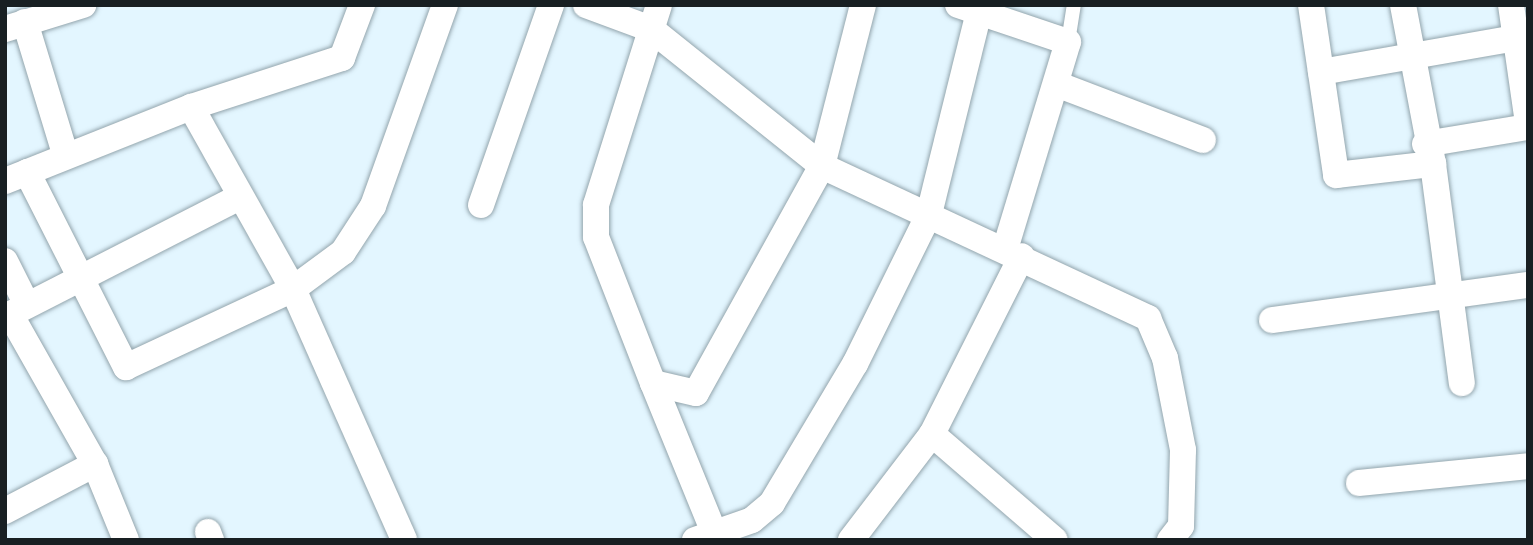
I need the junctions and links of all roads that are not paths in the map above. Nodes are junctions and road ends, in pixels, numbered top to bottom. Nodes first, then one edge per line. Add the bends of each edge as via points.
1 (83, 5) edge
2 (362, 5) edge
3 (445, 5) edge
4 (551, 5) edge
5 (586, 5) edge
6 (863, 5) edge
7 (1074, 5) edge
8 (1311, 5) edge
9 (1403, 5) edge
10 (1511, 5) edge
11 (969, 9) edge
12 (655, 17) edge
13 (15, 26) edge
14 (1522, 37) edge
15 (1068, 42) junction
16 (1409, 58) junction
17 (1321, 72) junction
18 (1059, 85) junction
19 (191, 107) junction
20 (1528, 125) edge
21 (1203, 140) dead end
22 (65, 154) junction
23 (1429, 154) junction
24 (821, 166) junction
25 (16, 176) edge
26 (240, 197) junction
27 (481, 205) dead end
28 (929, 214) junction
29 (1014, 253) junction
30 (5, 261) edge
31 (79, 278) junction
32 (1528, 285) edge
33 (293, 289) junction
34 (1451, 295) junction
35 (14, 312) edge
36 (1272, 320) dead end
37 (653, 383) junction
38 (1462, 383) dead end
39 (932, 434) junction
40 (95, 464) junction
41 (1528, 466) edge
42 (1359, 484) dead end
43 (5, 511) edge
44 (709, 538) edge
45 (126, 540) edge
46 (404, 540) edge
47 (851, 540) edge
48 (1055, 540) edge
49 (1170, 540) edge

1 - 13 street
2 - 19 street via 342,58
3 - 33 street via 360,231 344,252
4 - 27 street
5 - 12 street
6 - 24 street
7 - 15 lane
8 - 17 street
9 - 16 street
10 - 14 street
11 - 15 street
11 - 28 street
12 - 24 street
12 - 37 street via 596,205 596,237
13 - 22 street
14 - 16 street
14 - 20 street
15 - 18 street
16 - 17 street
16 - 23 street
17 - 23 street via 1336,176
18 - 21 street
18 - 29 street
19 - 22 street
19 - 26 street
20 - 23 street
22 - 25 street
23 - 34 street
24 - 28 street
24 - 37 street via 696,393
25 - 31 street
26 - 31 street
26 - 33 street
28 - 29 street
28 - 44 street via 790,477 752,520
29 - 39 street
29 - 49 street via 1148,318 1165,358 1183,450 1181,526
30 - 35 street
31 - 33 street via 126,367
31 - 35 street
32 - 34 street
33 - 46 street
34 - 36 street
34 - 38 street
35 - 40 street
37 - 44 street
39 - 47 street
39 - 48 street
40 - 43 street
40 - 45 street
41 - 42 street

